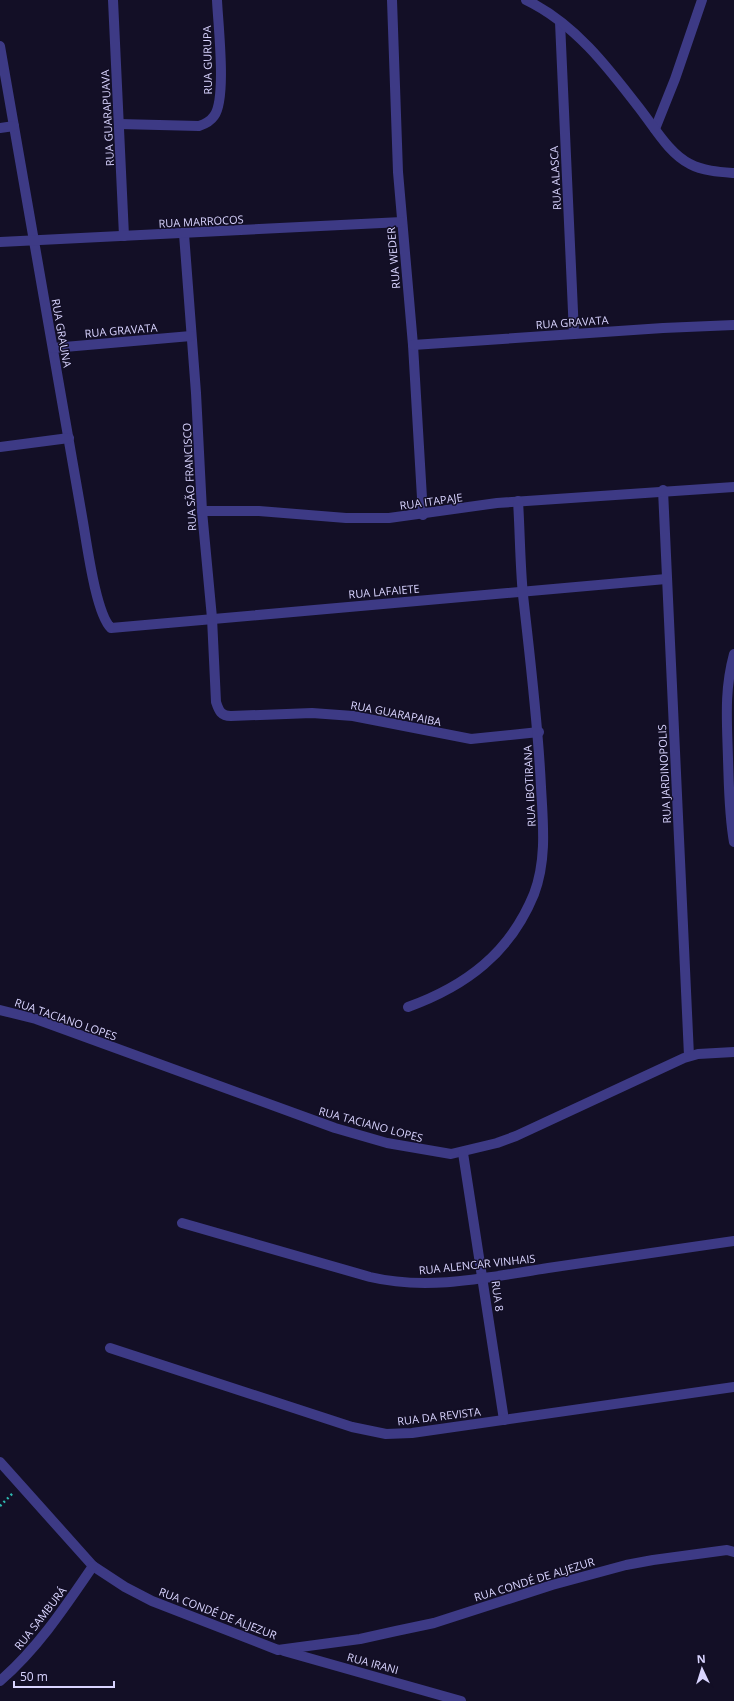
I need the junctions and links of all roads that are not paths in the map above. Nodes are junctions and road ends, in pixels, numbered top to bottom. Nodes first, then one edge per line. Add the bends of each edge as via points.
1 (113, 0) edge
2 (217, 0) edge
3 (392, 0) edge
4 (702, 0) edge
5 (532, 1) edge
6 (560, 22) junction
7 (0, 46) edge
8 (119, 124) junction
9 (14, 126) junction
10 (0, 128) edge
11 (655, 129) junction
12 (734, 173) edge
13 (402, 222) junction
14 (184, 234) junction
15 (124, 236) junction
16 (33, 241) junction
17 (0, 242) edge
18 (734, 325) edge
19 (574, 334) junction
20 (191, 336) junction
21 (412, 345) junction
22 (53, 348) junction
23 (69, 438) junction
24 (0, 447) edge
25 (734, 487) edge
26 (663, 490) junction
27 (518, 501) junction
28 (202, 511) junction
29 (423, 515) junction
30 (666, 579) junction
31 (523, 592) junction
32 (212, 618) junction
33 (105, 623) joint
34 (734, 654) edge
35 (224, 716) joint
36 (538, 732) junction
37 (734, 842) edge
38 (408, 1007) dead end
39 (0, 1010) edge
40 (734, 1052) edge
41 (689, 1056) junction
42 (463, 1153) junction
43 (182, 1223) dead end
44 (734, 1241) edge
45 (483, 1278) junction
46 (110, 1348) dead end
47 (734, 1387) edge
48 (504, 1420) junction
49 (0, 1462) edge
50 (732, 1551) edge
51 (93, 1566) junction
52 (278, 1650) junction
53 (0, 1681) edge
54 (461, 1701) edge

1 - 8 street, RUA GUARAPUAVA
2 - 8 street, RUA GURUPA via 220,101 214,116 199,126
3 - 13 street, RUA WEDER
4 - 11 street
5 - 6 street
6 - 11 street via 594,52
6 - 19 street, RUA ALASCA
7 - 9 street, RUA GRAUNA
8 - 15 street, RUA GUARAPUAVA
9 - 10 street
9 - 16 street, RUA GRAUNA
11 - 12 street via 679,157 691,165 717,172
13 - 14 street, RUA MARROCOS
13 - 21 street, RUA WEDER
14 - 15 street, RUA MARROCOS
14 - 20 street, RUA SÃO FRANCISCO
15 - 16 street, RUA MARROCOS
16 - 17 street, RUA MARROCOS
16 - 22 street, RUA GRAUNA
18 - 19 street, RUA GRAVATA
19 - 21 street, RUA GRAVATA
20 - 22 street, RUA GRAVATA
20 - 28 street, RUA SÃO FRANCISCO
21 - 29 street, RUA WEDER
22 - 23 street, RUA GRAUNA
23 - 24 street
23 - 33 street, RUA GRAUNA via 82,522
25 - 26 street, RUA ITAPAJE
26 - 27 street, RUA ITAPAJE
26 - 30 street, RUA JARDINOPOLIS
27 - 29 street, RUA ITAPAJE
27 - 31 street, RUA IBOTIRANA
28 - 29 street, RUA ITAPAJE via 259,511 369,519
28 - 32 street, RUA SÃO FRANCISCO
30 - 31 street, RUA LAFAIETE
30 - 41 street, RUA JARDINOPOLIS
31 - 32 street, RUA LAFAIETE
31 - 36 street, RUA IBOTIRANA
32 - 33 street, RUA LAFAIETE via 118,628 110,628
32 - 35 street, RUA SÃO FRANCISCO via 216,702
34 - 37 street via 727,680 726,710 729,809
35 - 36 street, RUA GUARAPAIBA via 312,713 353,716 471,739
36 - 38 street, RUA IBOTIRANA via 544,851 527,910 500,950 480,968 454,987
39 - 42 street, RUA TACIANO LOPES via 36,1019 334,1128 415,1149
40 - 41 street, RUA TACIANO LOPES
41 - 42 street, RUA TACIANO LOPES via 516,1136
42 - 45 street, RUA 8
43 - 45 street, RUA ALENCAR VINHAIS via 383,1280 423,1283
44 - 45 street, RUA ALENCAR VINHAIS
45 - 48 street, RUA 8
46 - 48 street, RUA DA REVISTA via 376,1433 412,1433
47 - 48 street, RUA DA REVISTA
49 - 51 street, RUA CONDÉ DE ALJEZUR
50 - 52 street, RUA CONDÉ DE ALJEZUR via 626,1565 552,1585 434,1623 360,1639
51 - 52 street, RUA CONDÉ DE ALJEZUR via 152,1601
51 - 53 street, RUA SAMBURÁ via 47,1632 29,1654
52 - 54 street, RUA IRANI

